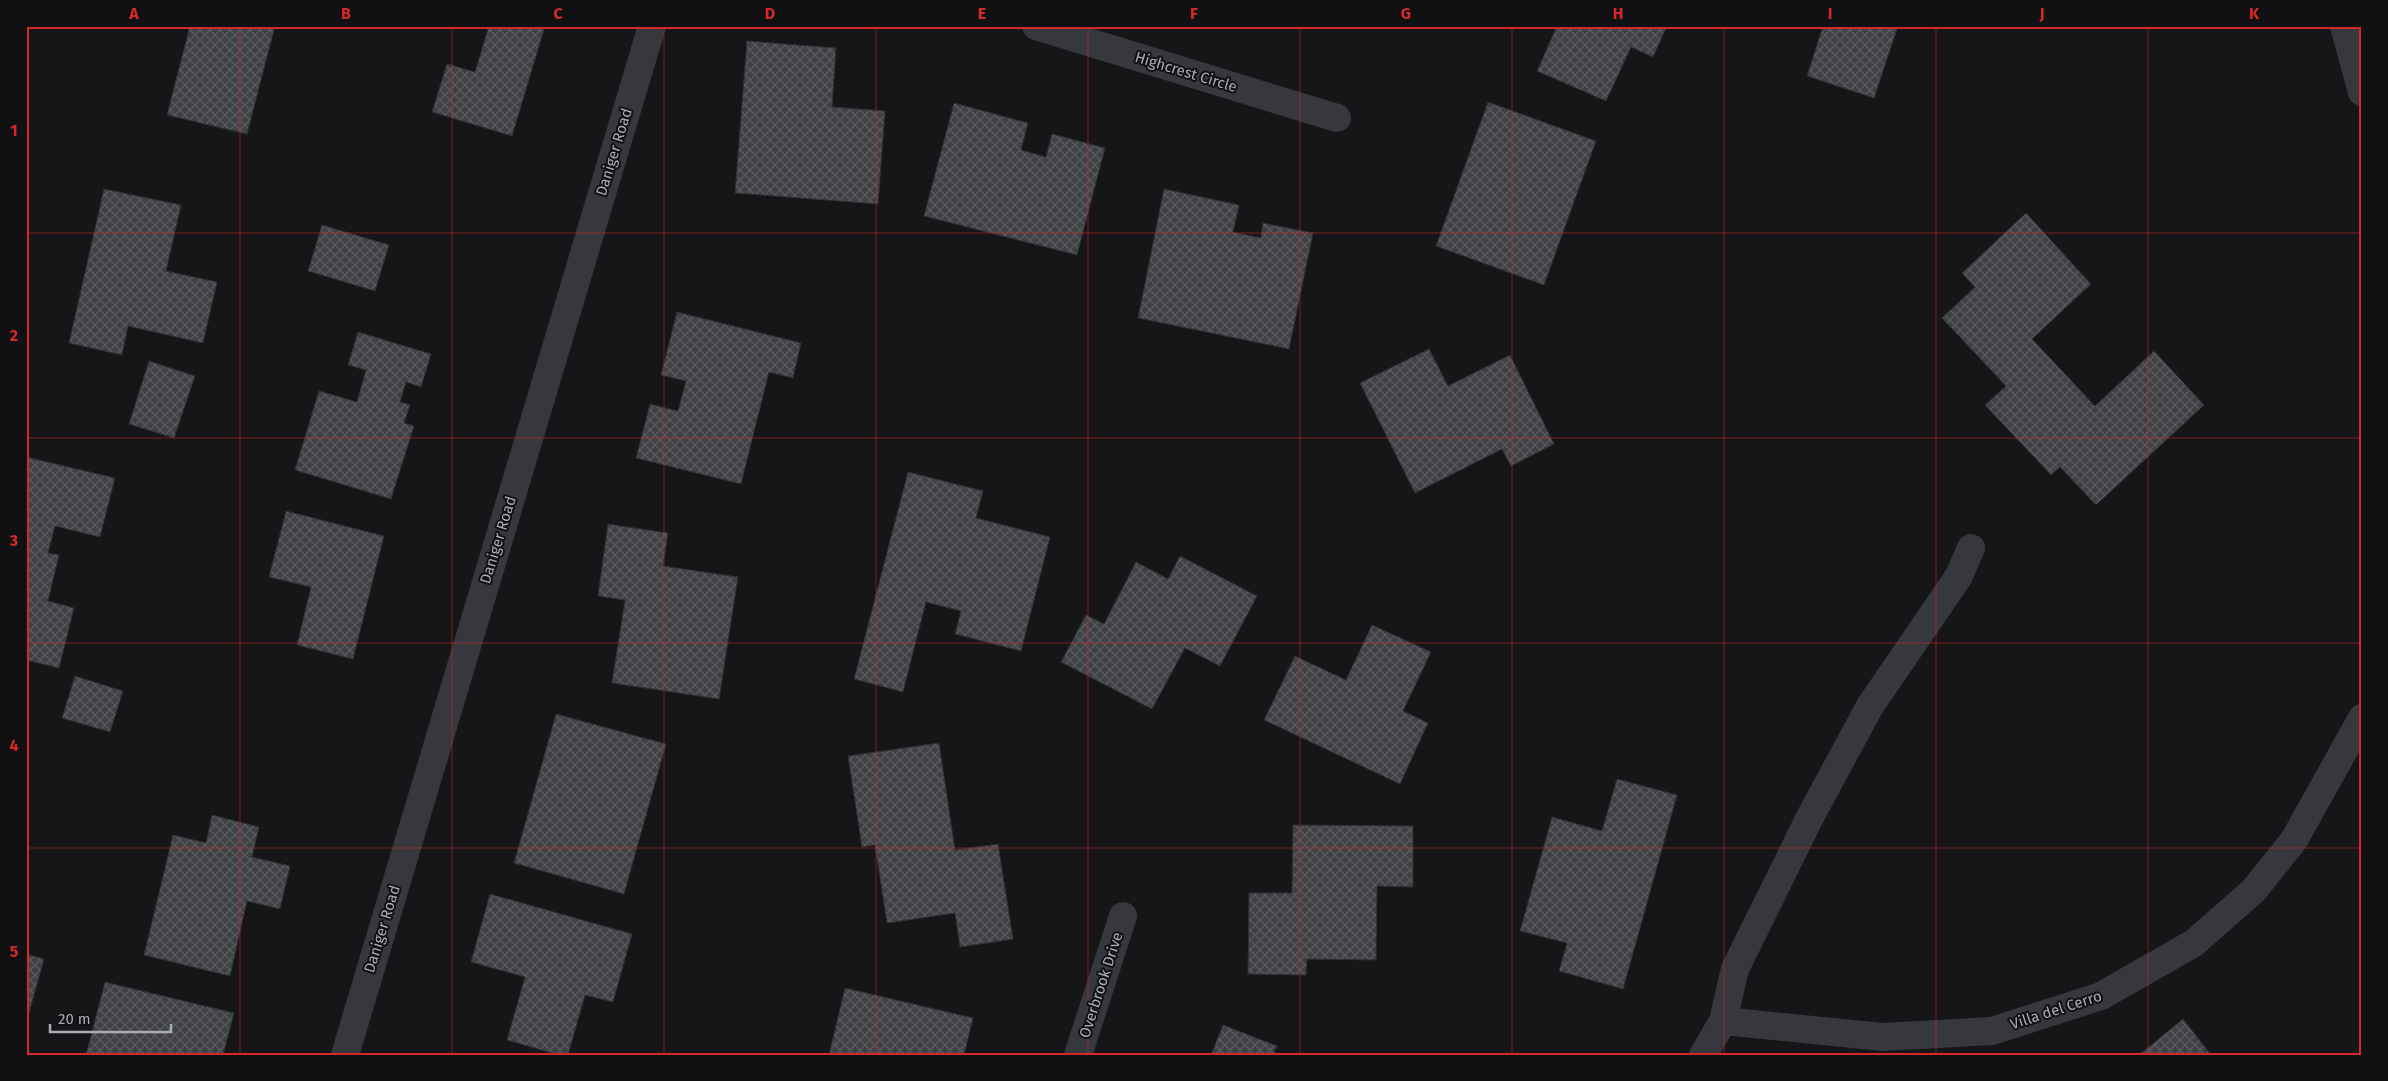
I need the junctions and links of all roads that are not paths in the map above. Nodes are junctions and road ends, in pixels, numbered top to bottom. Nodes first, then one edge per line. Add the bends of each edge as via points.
1 (652, 26) edge
2 (1036, 26) edge
3 (2344, 26) edge
4 (2362, 92) edge
5 (1337, 118) dead end
6 (1971, 548) dead end
7 (2362, 718) edge
8 (1123, 916) dead end
9 (1723, 1021) junction
10 (344, 1055) edge
11 (1078, 1055) edge
12 (1703, 1055) edge

1 - 10 street, Daniger Road
2 - 5 street, Highcrest Circle
3 - 4 street
6 - 9 street via 1959,576 1870,706 1810,817 1736,969
7 - 9 street, Villa del Cerro via 2294,840 2254,890 2194,943 2102,996 1992,1031 1883,1037
8 - 11 street, Overbrook Drive
9 - 12 street

